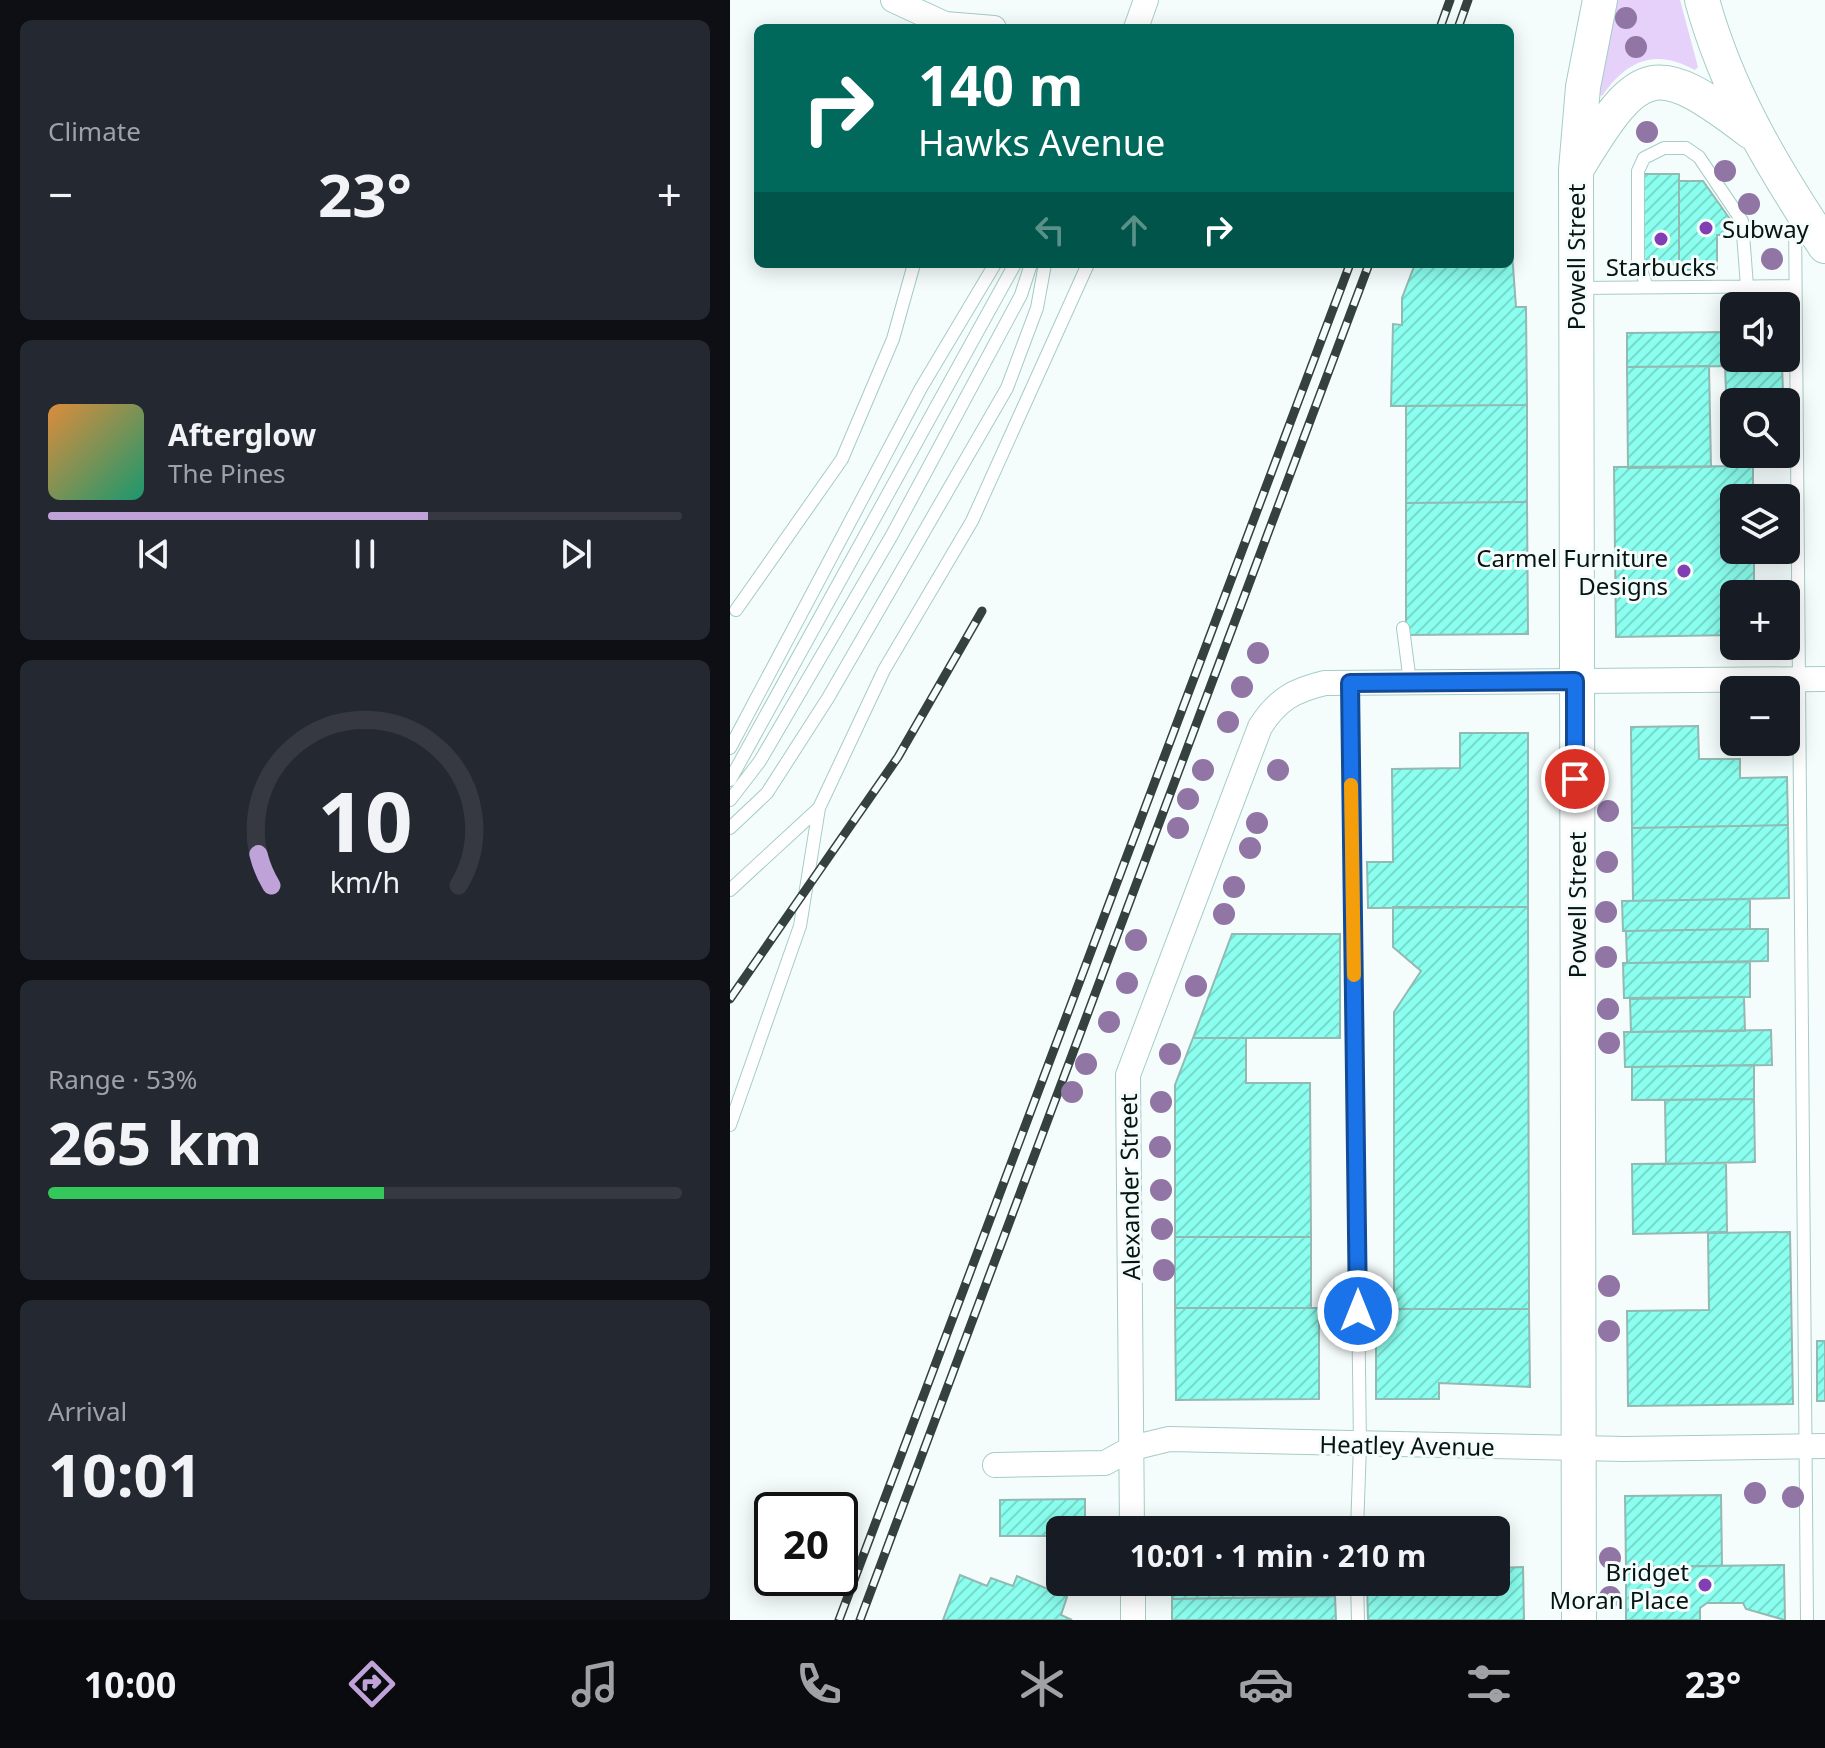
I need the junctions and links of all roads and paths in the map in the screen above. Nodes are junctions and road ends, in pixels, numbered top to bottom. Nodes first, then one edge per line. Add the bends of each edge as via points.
1 (893, 0) edge
2 (1146, 0) edge
3 (1600, 0) edge
4 (1702, 0) edge
5 (940, 24) edge
6 (1137, 24) edge
7 (1754, 135) junction
8 (1576, 170) junction
9 (1795, 201) junction
10 (1825, 246) edge
11 (913, 268) edge
12 (993, 268) edge
13 (1013, 268) edge
14 (1030, 268) edge
15 (1044, 268) edge
16 (1086, 268) edge
17 (1747, 286) junction
18 (1794, 286) junction
19 (1647, 287) junction
20 (1575, 289) junction
21 (736, 610) dead end
22 (1403, 628) dead end
23 (1796, 676) edge
24 (1800, 679) edge
25 (1825, 679) edge
26 (1720, 680) edge
27 (1575, 681) junction
28 (1410, 682) junction
29 (1350, 683) junction
30 (730, 748) edge
31 (1798, 756) edge
32 (730, 780) edge
33 (730, 800) edge
34 (819, 808) junction
35 (730, 828) edge
36 (730, 890) edge
37 (730, 1125) edge
38 (1360, 1445) junction
39 (1815, 1446) edge
40 (1579, 1447) junction
41 (1132, 1448) junction
42 (995, 1465) dead end
43 (1132, 1516) edge
44 (1357, 1516) edge
45 (1133, 1596) edge
46 (1357, 1596) edge
47 (1133, 1620) edge
48 (1358, 1620) edge
49 (1579, 1620) edge
50 (1807, 1620) edge

1 - 5 street
2 - 6 street
3 - 8 main road, Powell Street via 1583,87
4 - 7 main road via 1720,62
7 - 8 main road via 1691,90 1656,82 1624,97
7 - 9 main road
8 - 20 main road, Powell Street
9 - 10 main road
9 - 18 lane
11 - 21 lane via 893,339 842,459
12 - 30 lane via 913,402
13 - 32 lane
14 - 33 lane via 1021,295 892,535 760,761
15 - 35 lane via 1037,308 1007,388 828,698 767,793
16 - 34 lane via 972,521 884,670
17 - 18 lane
17 - 19 lane
17 - 19 lane via 1742,221 1699,157 1674,147 1653,151 1638,171 1638,262
18 - 23 lane
19 - 20 lane
20 - 27 main road, Powell Street
22 - 28 lane
24 - 25 street
26 - 27 street
27 - 28 street
27 - 40 main road, Powell Street
28 - 29 street
29 - 38 lane
29 - 41 street, Alexander Street via 1294,691 1260,727 1128,1075
31 - 39 lane
34 - 36 lane
34 - 37 lane via 800,926
38 - 40 street, Heatley Avenue
38 - 41 street, Heatley Avenue via 1169,1439
38 - 44 lane
39 - 40 street, Heatley Avenue
39 - 50 lane
40 - 49 main road, Powell Street
41 - 42 street, Heatley Avenue via 1105,1463
41 - 43 street, Alexander Street
45 - 47 street
46 - 48 lane

